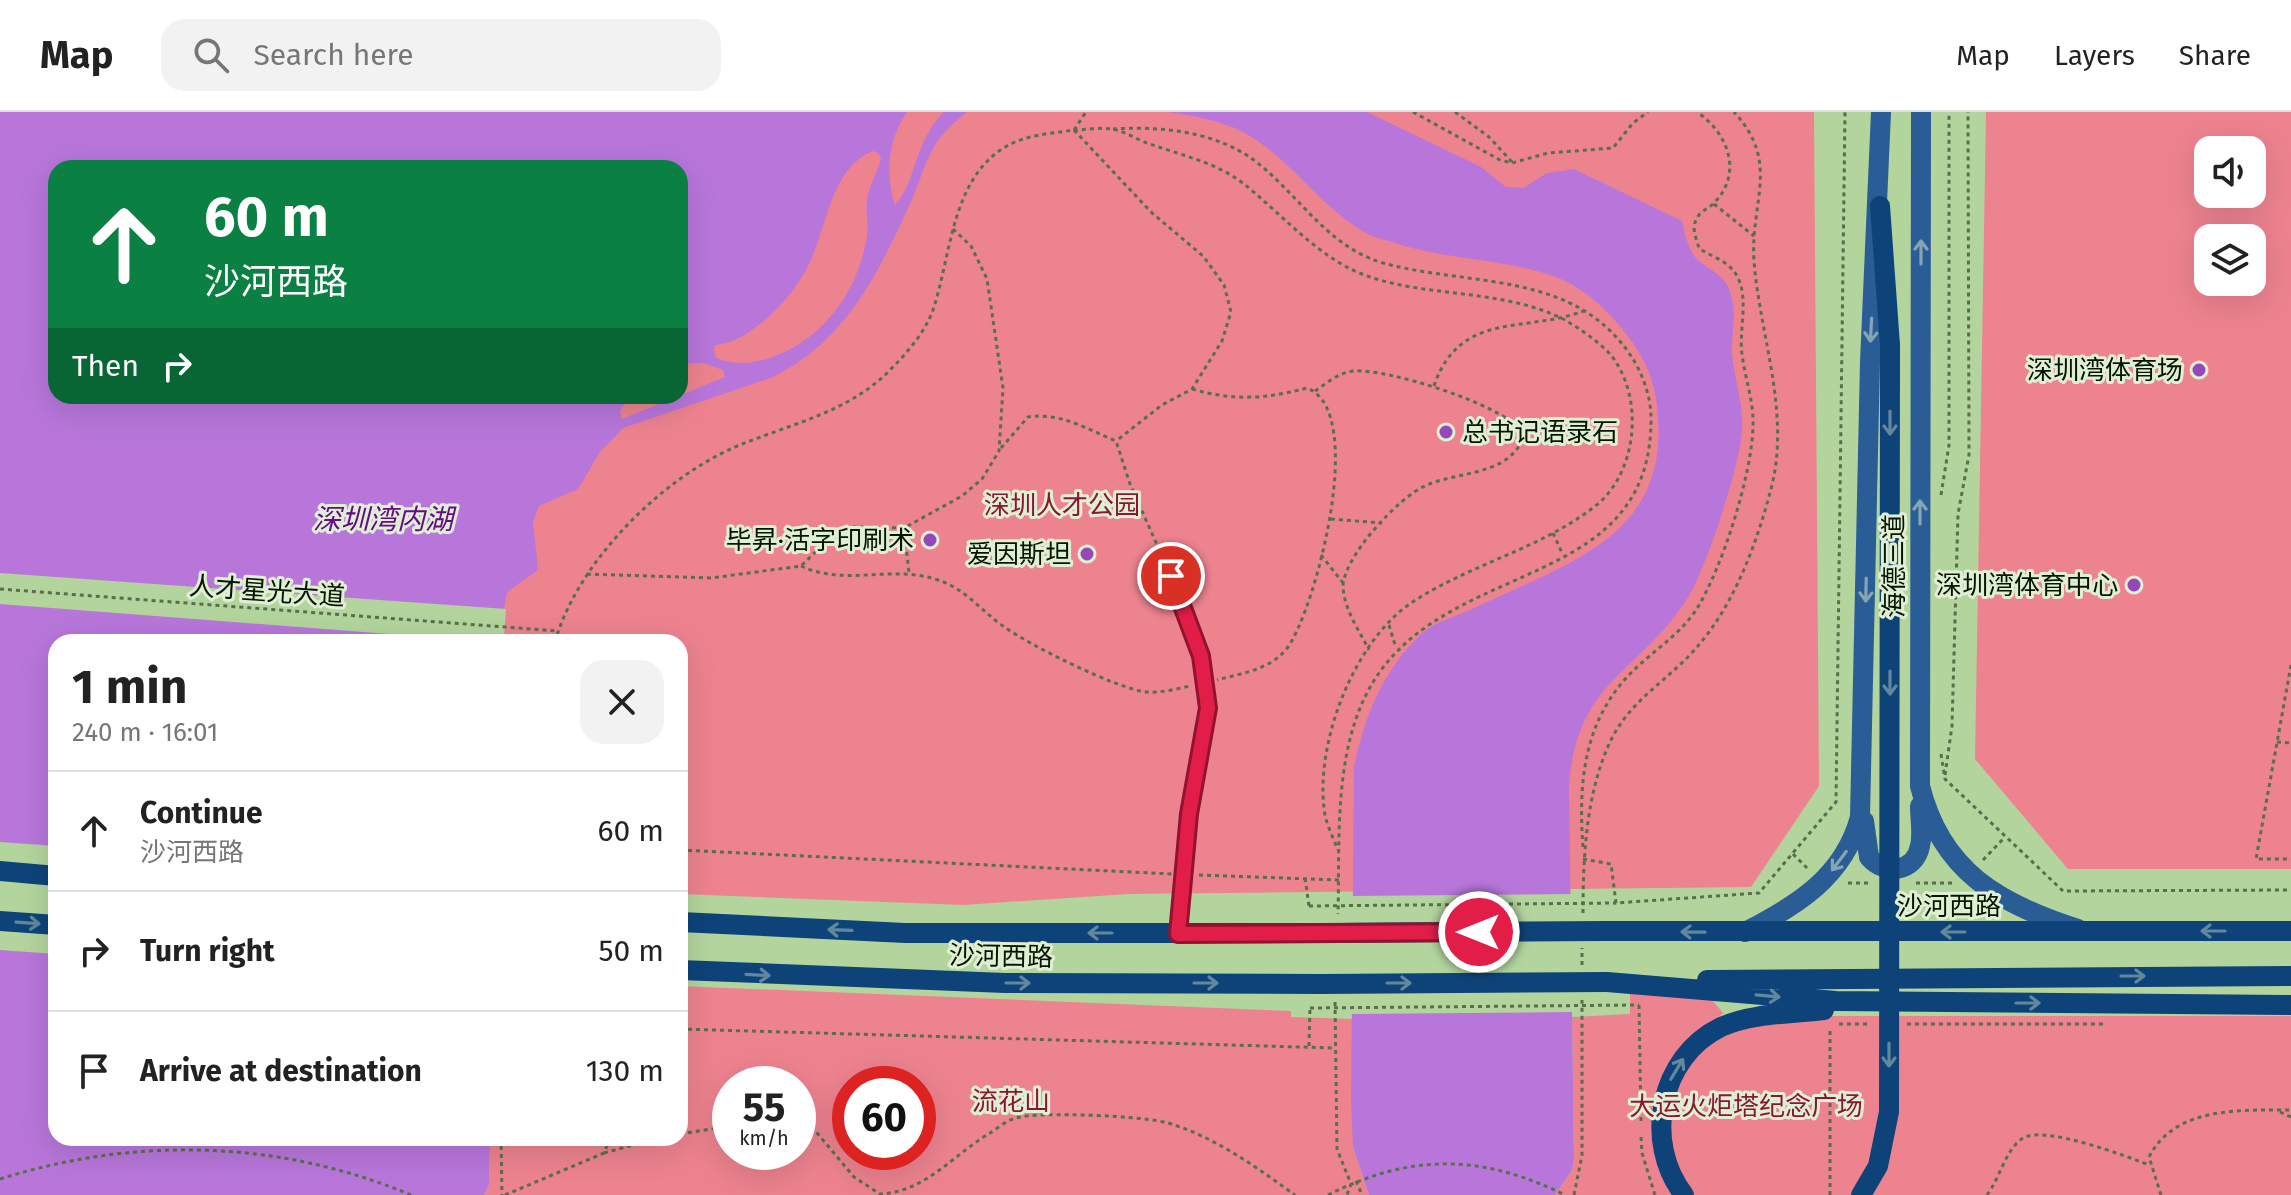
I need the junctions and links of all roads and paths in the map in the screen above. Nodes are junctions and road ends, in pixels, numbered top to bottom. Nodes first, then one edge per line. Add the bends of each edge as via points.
1 (1413, 112) edge
2 (1455, 112) edge
3 (1648, 112) edge
4 (1697, 112) edge
5 (1734, 112) edge
6 (1845, 112) edge
7 (1881, 112) edge
8 (1921, 112) edge
9 (1949, 112) edge
10 (1968, 112) edge
11 (1086, 113) edge
12 (1113, 129) junction
13 (1074, 130) junction
14 (1512, 163) junction
15 (1714, 204) junction
16 (1880, 206) junction
17 (953, 229) junction
18 (1754, 236) junction
19 (1887, 282) junction
20 (1921, 282) junction
21 (1586, 310) junction
22 (1563, 319) junction
23 (1434, 386) junction
24 (1192, 389) junction
25 (1315, 391) junction
26 (1116, 441) junction
27 (999, 451) junction
28 (1940, 505) dead end
29 (1331, 519) junction
30 (1382, 523) junction
31 (904, 528) junction
32 (1553, 533) junction
33 (1320, 554) junction
34 (1564, 556) junction
35 (801, 566) junction
36 (909, 572) junction
37 (587, 574) junction
38 (1171, 576) joint
39 (1343, 583) junction
40 (0, 589) edge
41 (1389, 625) junction
42 (558, 631) junction
43 (557, 634) edge
44 (1396, 649) junction
45 (1369, 650) junction
46 (2291, 665) edge
47 (1207, 683) junction
48 (2277, 742) junction
49 (2291, 743) edge
50 (1940, 750) dead end
51 (1945, 779) junction
52 (1920, 786) junction
53 (1863, 789) junction
54 (688, 850) edge
55 (1584, 852) junction
56 (1339, 855) junction
57 (2291, 859) edge
58 (0, 871) edge
59 (1160, 874) dead end
60 (48, 875) edge
61 (1206, 875) dead end
62 (1305, 878) junction
63 (1339, 880) junction
64 (2291, 890) edge
65 (1616, 903) junction
66 (0, 921) edge
67 (688, 922) edge
68 (48, 924) edge
69 (1329, 930) junction
70 (2291, 931) edge
71 (1745, 932) junction
72 (2085, 932) junction
73 (1178, 934) junction
74 (688, 970) edge
75 (2291, 976) edge
76 (1607, 982) junction
77 (1328, 986) junction
78 (1582, 993) dead end
79 (1884, 1002) junction
80 (2291, 1005) edge
81 (1878, 1024) dead end
82 (1894, 1024) dead end
83 (2116, 1024) dead end
84 (688, 1029) edge
85 (1309, 1046) junction
86 (1334, 1048) junction
87 (2272, 1110) junction
88 (2291, 1110) edge
89 (2291, 1117) edge
90 (712, 1129) edge
91 (816, 1132) edge
92 (688, 1133) edge
93 (501, 1146) edge
94 (607, 1146) edge
95 (626, 1146) edge
96 (604, 1153) junction
97 (2149, 1165) junction
98 (0, 1179) edge
99 (1356, 1181) junction
100 (1351, 1184) junction
101 (906, 1190) junction
102 (411, 1195) edge
103 (503, 1195) edge
104 (879, 1195) edge
105 (912, 1195) edge
106 (1295, 1195) edge
107 (1328, 1195) edge
108 (1347, 1195) edge
109 (1362, 1195) edge
110 (1565, 1195) edge
111 (1574, 1195) edge
112 (1655, 1195) edge
113 (1684, 1195) edge
114 (1830, 1195) edge
115 (1861, 1195) edge
116 (1987, 1195) edge
117 (2161, 1195) edge

1 - 14 path
2 - 14 path via 1489,137
3 - 14 path via 1613,148 1548,153
4 - 15 path via 1720,133 1730,154 1725,189
5 - 18 path via 1760,151
6 - 65 path via 1836,802 1759,893
7 - 16 main road, 海德三道
20 -> 8 main road, 海德三道
9 - 28 path via 1949,445
10 - 51 path via 1969,455 1958,514 1952,726
11 - 13 path
12 - 13 path
12 - 21 path via 1173,130 1226,144 1254,160 1335,237 1380,262 1509,282
12 - 22 path via 1241,182 1356,272 1414,290 1482,297
13 - 17 path via 1014,142 988,161 965,194
13 - 24 path via 1151,212 1203,256 1224,285 1231,312 1222,341
15 - 18 path
15 - 55 path via 1697,216 1693,230 1699,248 1728,264 1742,289 1741,352 1752,401 1751,453 1722,555 1695,611 1676,635 1629,674 1596,721 1581,798
16 - 19 main road
16 -> 53 main road, 海德三道 via 1870,362
17 - 27 path via 971,246 987,279 1003,388
17 - 37 path via 932,313 890,371 858,396 817,417 733,448 701,466 635,519
18 - 55 path via 1757,290 1779,427 1771,489 1724,610 1695,650 1648,689 1612,739 1599,773
19 - 20 main road
19 -> 115 main road, bridge via 1889,1112 1884,1151
52 -> 20 main road, 海德三道
21 - 22 path
21 - 34 path via 1619,339 1635,362 1651,412 1651,441 1635,495 1622,516 1603,534
22 - 23 path via 1506,325 1460,342 1443,362
22 - 32 path via 1611,356 1629,393 1633,437 1624,469 1598,505
23 - 25 path via 1390,374 1350,371
23 - 30 path via 1509,419 1520,430 1519,446 1493,466 1424,486
24 - 25 path via 1251,399
24 - 26 path
25 - 29 path via 1331,415 1334,432
26 - 27 path via 1044,415 1028,417
26 - 38 path via 1134,496
27 - 31 path via 982,479 962,496
29 - 30 path
29 - 33 path
30 - 39 path via 1353,560
31 - 35 path via 854,527 834,534
31 - 36 path
32 - 34 path
32 - 41 path via 1439,587 1408,605
33 - 39 path
33 - 47 path via 1302,621 1287,649 1265,667
34 - 44 path via 1425,624
35 - 36 path via 819,575 846,578
35 - 37 path via 711,578
36 - 47 path via 958,588 1021,638 1105,679 1146,692
37 - 42 path
38 - 47 lane
39 - 45 path via 1346,607
40 - 42 path, 人才星光大道
41 - 44 path
41 - 45 path
42 - 43 path
44 - 56 path via 1355,716 1346,756
45 - 56 path via 1347,681 1328,732 1324,809
46 - 48 path
47 - 73 lane
48 - 49 path
48 - 57 path via 2256,859
50 - 51 path
51 - 64 path via 2063,891
52 - 53 main road via 1920,850 1906,866 1891,869 1873,862 1866,849
52 - 72 main road, 海德三道 via 1931,824 1968,875 2014,905
53 -> 71 main road, 海德三道 via 1855,837 1834,869 1803,899
54 - 59 path
55 - 65 path via 1583,859 1611,864
56 - 63 path
58 - 60 main road
61 - 62 path
62 - 63 path
62 - 65 path, bridge via 1309,906
63 - 69 path
66 -> 68 main road
73 -> 67 main road, 沙河西路 via 905,933
71 -> 69 main road, 沙河西路, bridge
69 - 73 main road, 沙河西路
70 -> 72 main road, 沙河西路
72 -> 71 main road, 沙河西路
74 -> 77 main road, 沙河西路 via 1005,983
76 -> 75 main road
77 -> 76 main road, 沙河西路, bridge
76 -> 79 main road
77 - 86 path
78 - 111 path via 1582,1155
79 -> 80 main road
113 -> 79 main road via 1664,1153 1662,1112 1672,1077 1692,1049 1718,1029 1748,1019
81 - 114 path via 1831,1024
82 - 83 path
84 - 85 path
85 - 86 path
85 - 112 path, bridge via 1310,1008 1639,1005 1642,1153
86 - 100 path via 1337,1149
87 - 88 path
87 - 89 path
87 - 97 path via 2232,1111 2181,1124 2156,1143
90 - 92 path
91 - 104 path via 854,1177
93 - 103 path
94 - 96 path
95 - 96 path
96 - 103 path
97 - 116 path via 2067,1138 2029,1136 2007,1158
97 - 117 path
98 - 102 path via 107,1153 200,1149 331,1167
99 - 100 path
99 - 109 path
99 - 110 path via 1406,1166 1462,1164 1504,1171
100 - 107 path
100 - 108 path
101 - 104 path
101 - 105 path
101 - 106 path via 1016,1118 1088,1115 1167,1122 1240,1155

